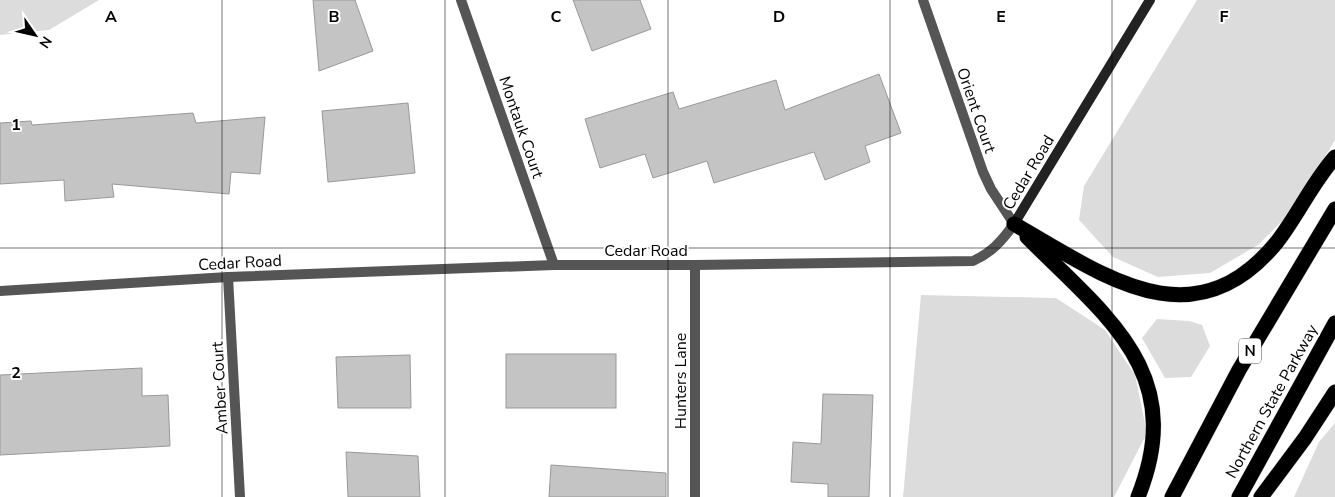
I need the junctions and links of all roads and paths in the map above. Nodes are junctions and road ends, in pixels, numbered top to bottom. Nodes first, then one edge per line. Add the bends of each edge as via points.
1 (461, 0) edge
2 (923, 0) edge
3 (1150, 0) edge
4 (1335, 157) edge
5 (1335, 209) edge
6 (1014, 224) junction
7 (554, 265) junction
8 (695, 265) junction
9 (228, 278) junction
10 (0, 291) edge
11 (1335, 323) edge
12 (1335, 392) edge
13 (240, 497) edge
14 (695, 497) edge
15 (1138, 497) edge
16 (1172, 497) edge
17 (1239, 497) edge
18 (1261, 497) edge

1 - 7 street, Montauk Court
2 - 6 street, Orient Court via 983,172
3 - 6 street, Cedar Road
4 - 6 highway via 1278,241 1258,262 1218,287 1193,293 1166,295 1120,283
5 - 16 highway, N via 1238,370
6 - 8 street, Cedar Road via 987,254 964,262
6 - 15 highway via 1111,323 1141,367 1150,392 1154,420 1153,450
7 - 8 street, Cedar Road
7 - 9 street, Cedar Road
8 - 14 street, Hunters Lane
9 - 10 street, Cedar Road
9 - 13 street, Amber Court
11 - 17 highway, Northern State Parkway
12 - 18 highway

